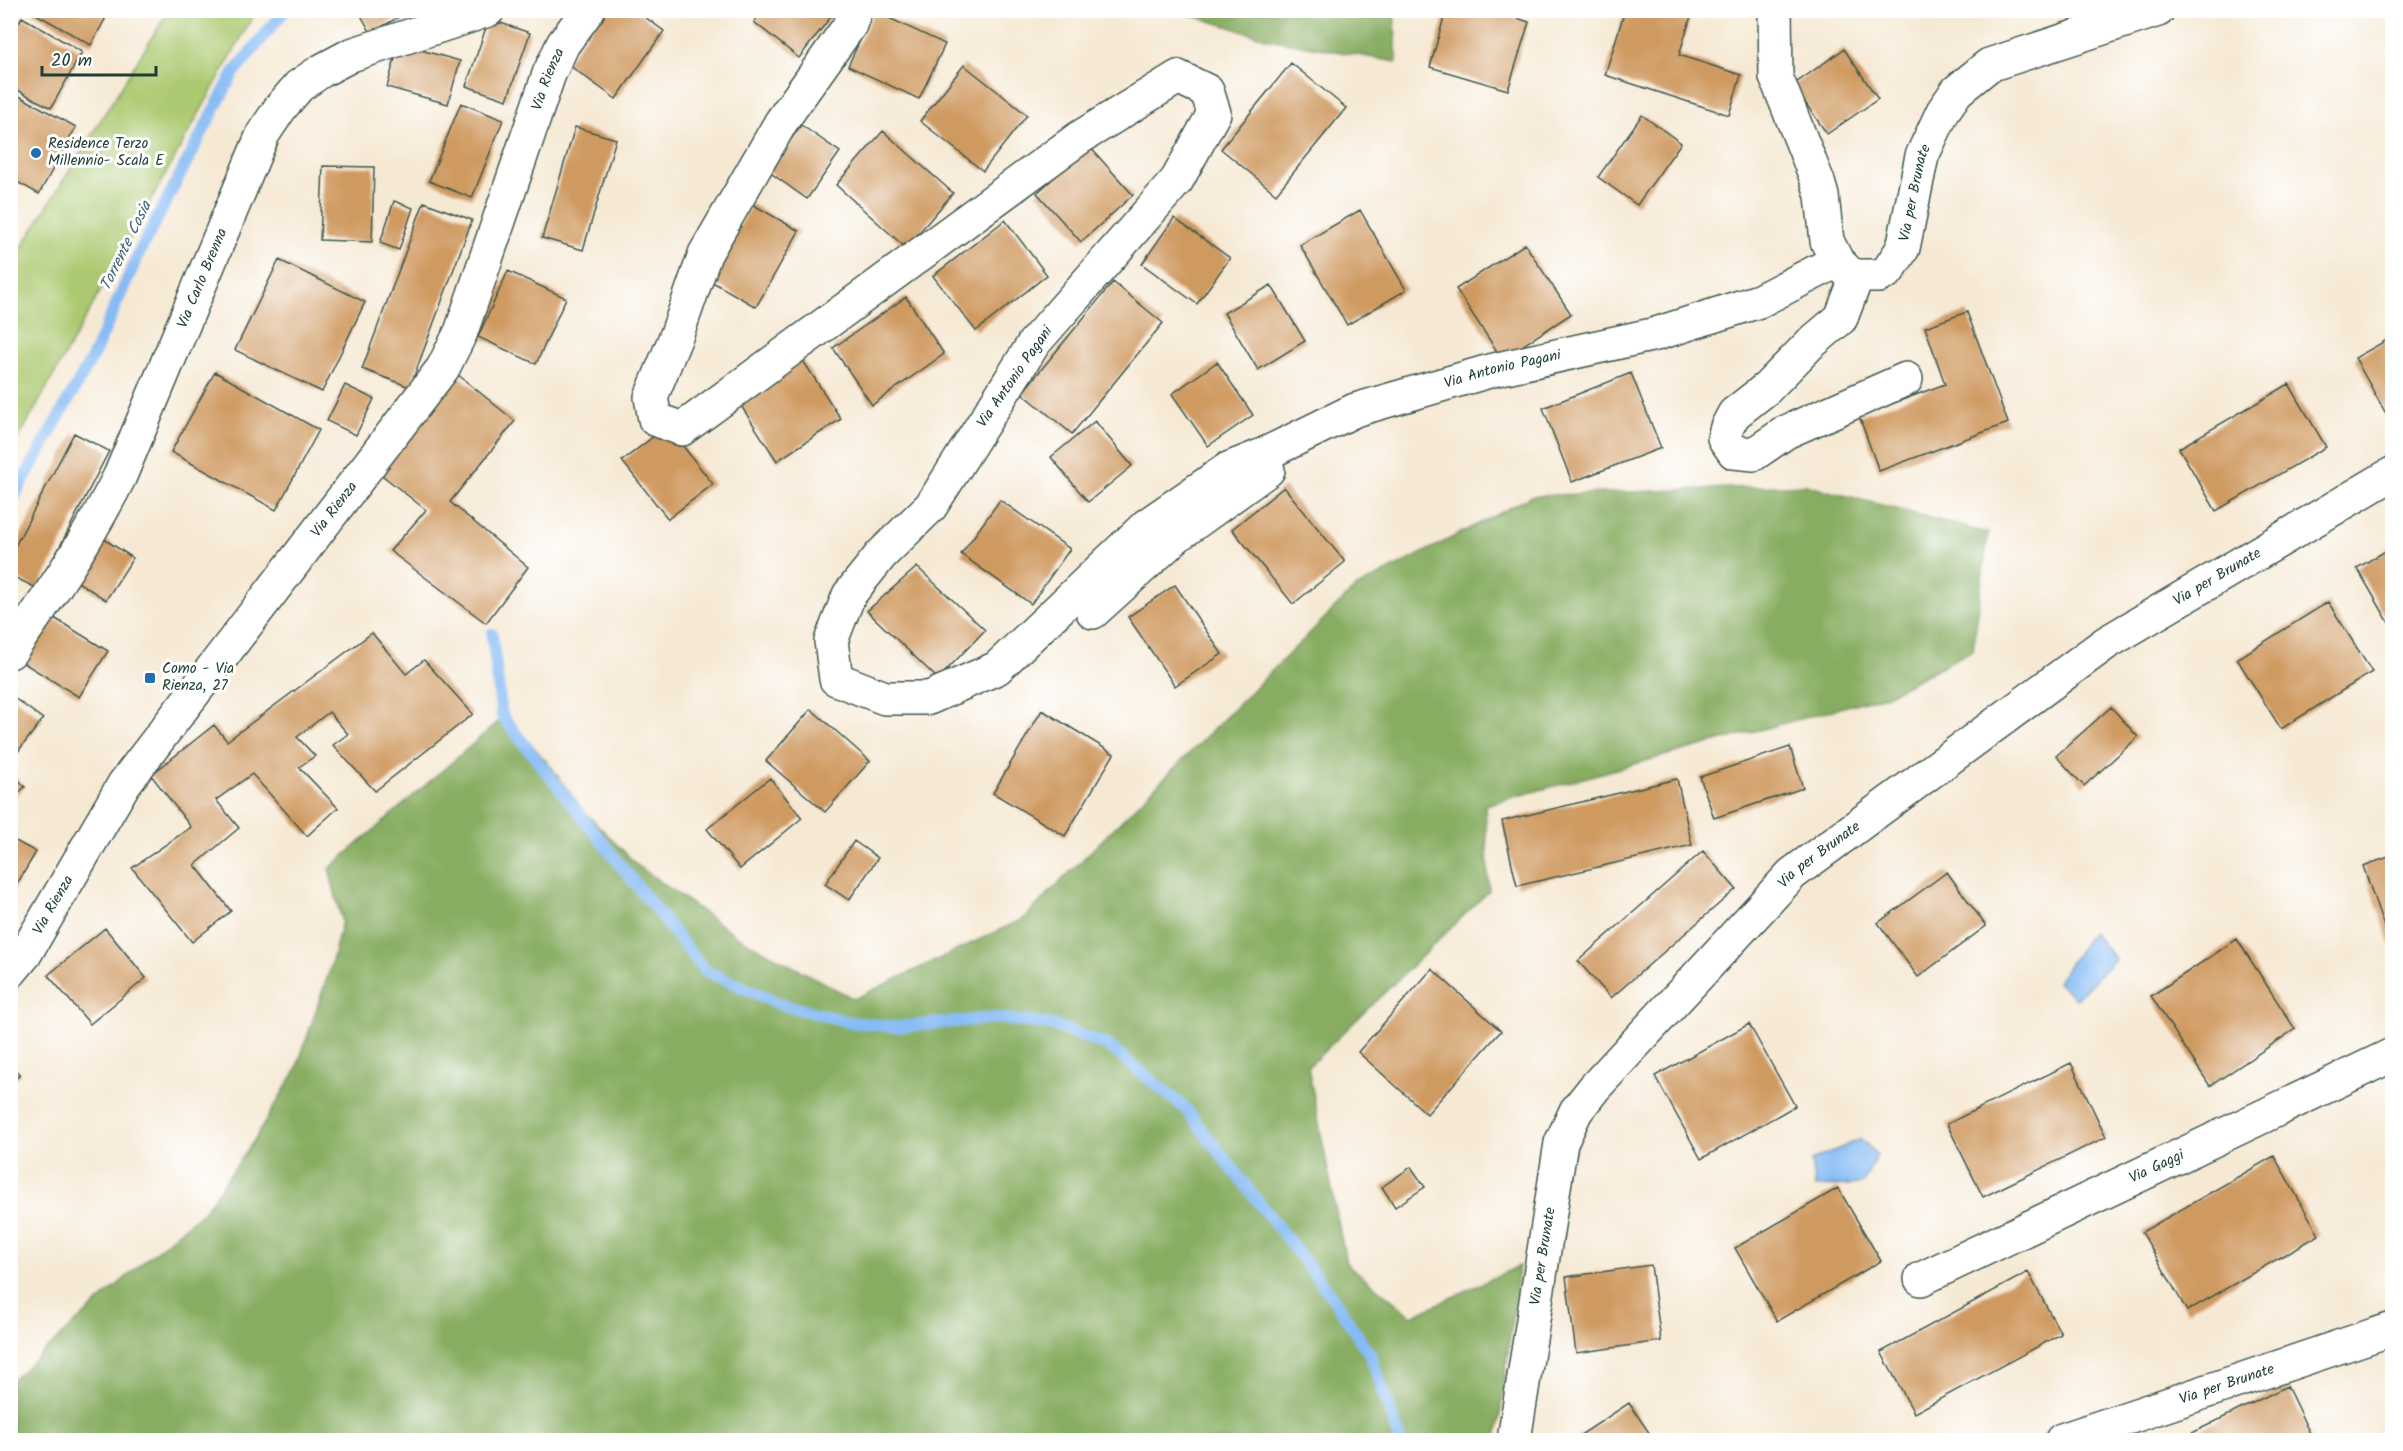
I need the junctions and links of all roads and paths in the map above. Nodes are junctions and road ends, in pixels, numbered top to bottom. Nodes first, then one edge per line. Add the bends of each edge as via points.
1 (489, 10) edge
2 (588, 10) edge
3 (855, 10) edge
4 (1775, 10) edge
5 (2158, 10) edge
6 (1847, 269) junction
7 (1906, 379) dead end
8 (1263, 455) junction
9 (2392, 474) edge
10 (1093, 612) dead end
11 (10, 652) edge
12 (10, 972) edge
13 (2392, 1055) edge
14 (1921, 1279) dead end
15 (2392, 1329) edge
16 (1515, 1440) edge
17 (2062, 1440) edge

1 - 11 street, Via Carlo Brenna via 351,55 299,86 281,107 263,134 116,485 57,587
2 - 12 street, Via Rienza via 563,44 549,74 461,332 443,368 124,784 26,954
3 - 8 street, Via Antonio Pagani via 849,25 781,122 705,254 651,397 655,420 682,429 1079,138 1178,77 1207,92 1214,112 1177,180 1034,343 931,506 881,555 849,596 831,641 836,680 885,698 929,698 998,668 1147,525 1228,469
4 - 6 street via 1776,77 1818,182 1827,241
5 - 6 street, Via per Brunate via 1989,65 1958,91 1943,111 1922,156 1903,248 1888,271 1880,276
6 - 7 street via 1841,318 1734,414 1724,438 1734,452 1754,454 1786,432
6 - 8 street, Via Antonio Pagani via 1656,334 1493,370 1355,410
8 - 10 street via 1268,470 1178,535
9 - 16 street, Via per Brunate via 2106,643 1792,874 1637,1040 1576,1111 1561,1143
13 - 14 street, Via Gaggi
15 - 17 street, Via per Brunate

